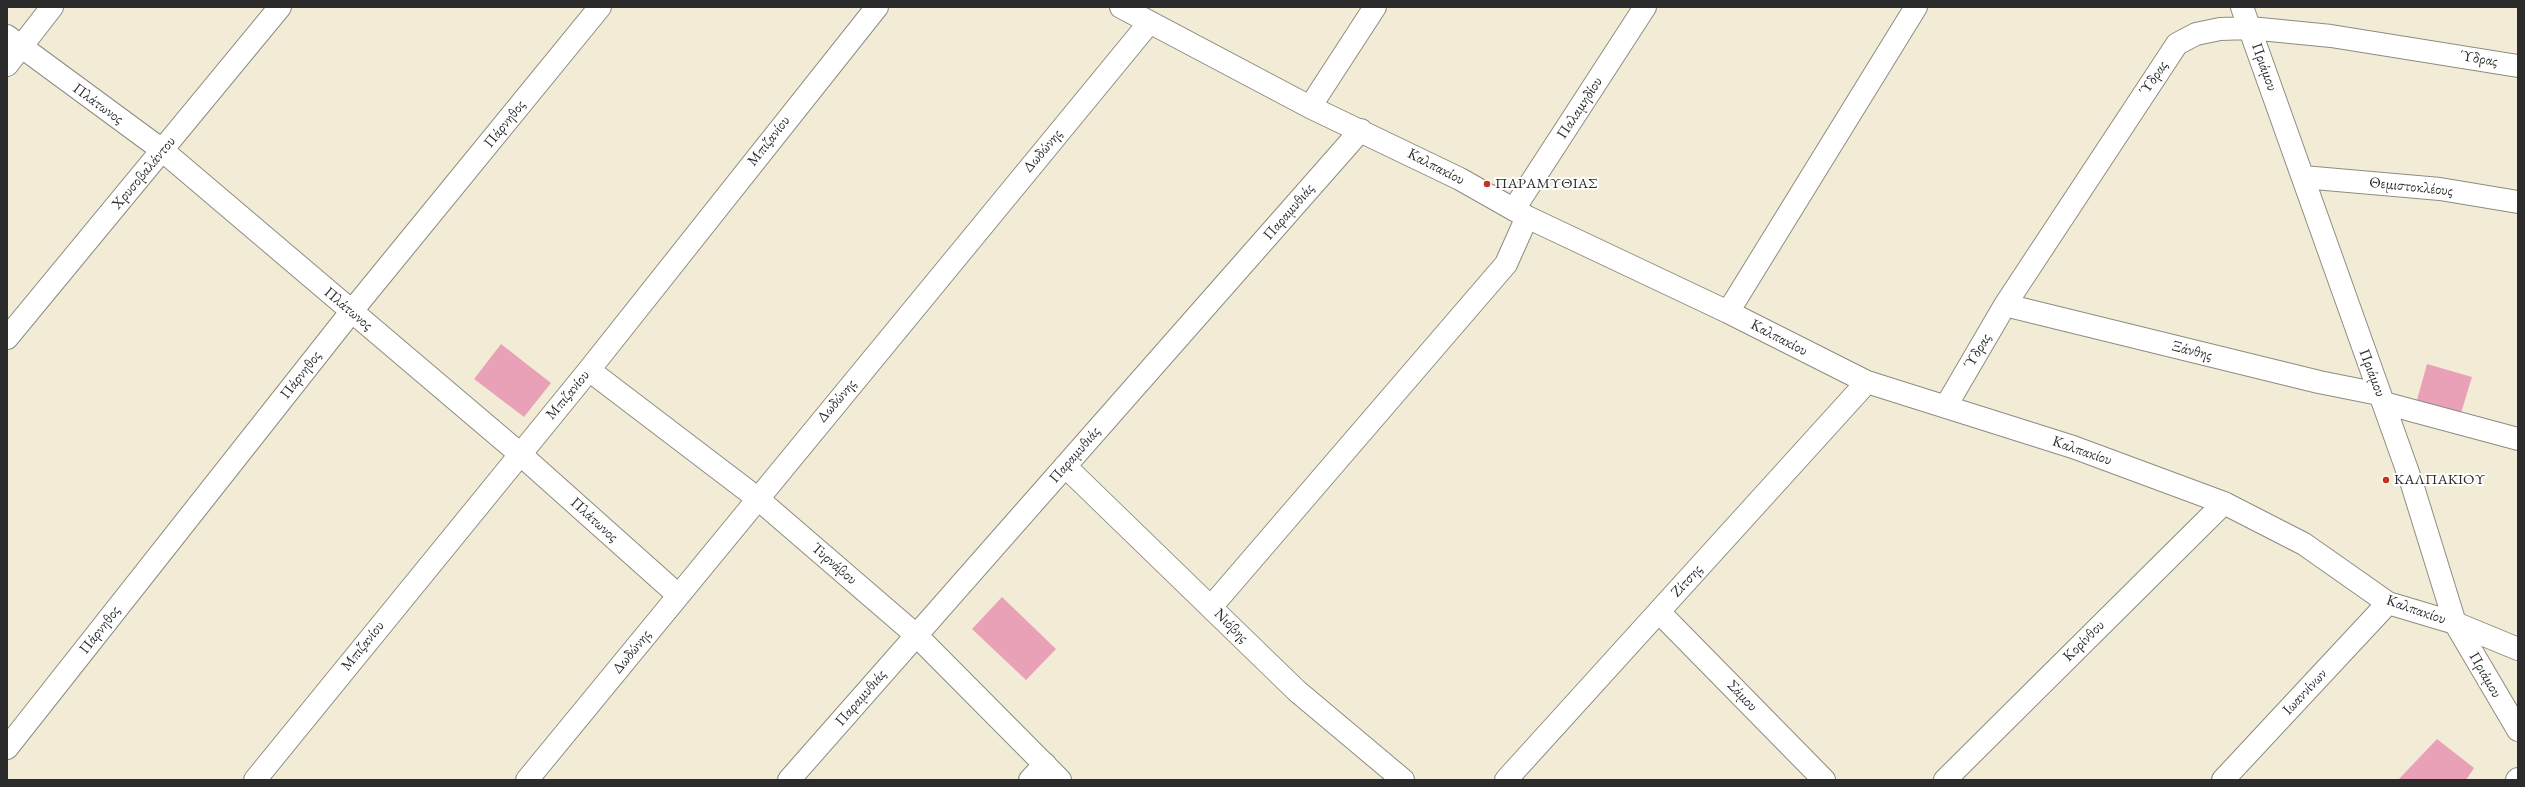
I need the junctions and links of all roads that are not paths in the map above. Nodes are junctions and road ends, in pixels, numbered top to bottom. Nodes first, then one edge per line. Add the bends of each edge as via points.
1 (52, 7) edge
2 (280, 7) edge
3 (600, 7) edge
4 (877, 7) edge
5 (1121, 7) edge
6 (1375, 7) edge
7 (1645, 7) edge
8 (1916, 7) edge
9 (2242, 7) edge
10 (1149, 23) junction
11 (2250, 28) junction
12 (14, 42) edge
13 (7, 65) edge
14 (2518, 66) edge
15 (1310, 107) junction
16 (1361, 130) junction
17 (162, 150) junction
18 (2303, 177) junction
19 (2518, 202) edge
20 (1520, 213) junction
21 (2005, 306) junction
22 (351, 312) junction
23 (1728, 312) junction
24 (7, 338) edge
25 (589, 370) junction
26 (1868, 382) junction
27 (2382, 398) junction
28 (1946, 406) junction
29 (2518, 439) edge
30 (520, 454) junction
31 (1065, 466) junction
32 (757, 498) junction
33 (2224, 503) junction
34 (678, 595) junction
35 (2388, 603) junction
36 (1211, 607) junction
37 (1659, 612) junction
38 (2455, 623) junction
39 (916, 635) junction
40 (2518, 649) edge
41 (2518, 730) edge
42 (7, 748) edge
43 (1044, 764) junction
44 (255, 780) edge
45 (527, 780) edge
46 (789, 780) edge
47 (1030, 780) edge
48 (1060, 780) edge
49 (1402, 780) edge
50 (1506, 780) edge
51 (1824, 780) edge
52 (1944, 780) edge
53 (2223, 780) edge

1 - 12 street
2 - 17 street, Χρυσοβαλάντου
3 - 22 street, Πάρνηθος
4 - 25 street, Μπιζανίου
5 - 10 street, Καλπακίου
6 - 15 street
7 - 20 street, Παλαμηδίου
8 - 23 street
9 - 11 street, Πριάμου
10 - 15 street, Καλπακίου
10 - 32 street, Δωδώνης
11 - 14 street, Ύδρας via 2331,36
11 - 18 street, Πριάμου
11 - 21 street, Ύδρας via 2220,29 2196,34 2177,44
12 - 13 street
12 - 17 street, Πλάτωνος
15 - 16 street, Καλπακίου
16 - 20 street, Καλπακίου via 1460,179
16 - 31 street, Παραμυθιάς
17 - 22 street, Πλάτωνος
17 - 24 street, Χρυσοβαλάντου
18 - 19 street, Θεμιστοκλέους via 2440,189
18 - 27 street, Πριάμου
20 - 23 street, Καλπακίου
20 - 36 street, Παλαμηδίου via 1506,264
21 - 27 street, Ξάνθης
21 - 28 street, Ύδρας
22 - 30 street, Πλάτωνος
22 - 42 street, Πάρνηθος
23 - 26 street, Καλπακίου
25 - 30 street, Μπιζανίου
25 - 32 street, Τυρνάβου
26 - 28 street, Καλπακίου
26 - 37 street, Ζίτσης
27 - 29 street, Ξάνθης
27 - 38 street, Πριάμου
28 - 33 street, Καλπακίου via 2073,447
30 - 34 street, Πλάτωνος
30 - 44 street, Μπιζανίου
31 - 36 street, Νιόβης
31 - 39 street, Παραμυθιάς
32 - 34 street, Δωδώνης
32 - 39 street, Τυρνάβου
33 - 35 street, Καλπακίου via 2304,544
33 - 52 street, Κορίνθου
34 - 45 street, Δωδώνης
35 - 38 street, Καλπακίου
35 - 53 street, Ιωαννίνων
36 - 49 street, Νιόβης via 1297,691
37 - 50 street, Ζίτσης
37 - 51 street, Σάμου
38 - 40 street, Καλπακίου
38 - 41 street, Πριάμου
39 - 43 street, Τυρνάβου
39 - 46 street, Παραμυθιάς
43 - 47 street
43 - 48 street, Τυρνάβου

